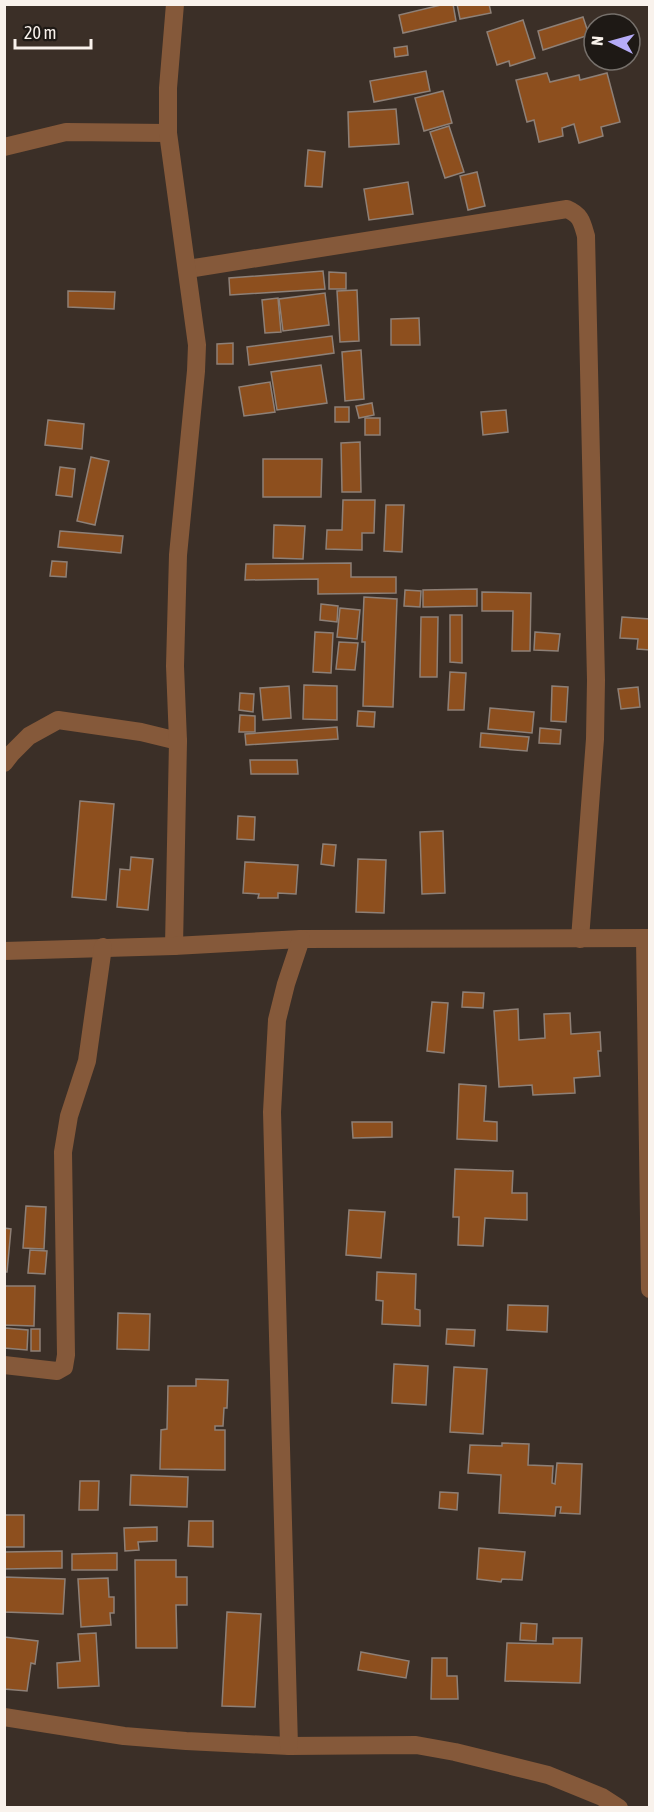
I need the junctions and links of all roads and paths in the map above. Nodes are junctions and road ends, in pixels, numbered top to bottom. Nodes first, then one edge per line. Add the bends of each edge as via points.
1 (175, 4) edge
2 (168, 133) junction
3 (4, 147) edge
4 (188, 269) junction
5 (178, 741) junction
6 (4, 763) edge
7 (647, 938) edge
8 (301, 939) junction
9 (580, 939) junction
10 (174, 946) junction
11 (103, 947) junction
12 (4, 951) edge
13 (650, 1289) edge
14 (4, 1365) edge
15 (4, 1717) edge
16 (289, 1746) junction
17 (619, 1808) edge

1 - 2 street
2 - 3 street via 66,132
2 - 4 street
4 - 5 street via 196,371 178,555
4 - 9 street via 567,209 576,213 582,223 586,236 596,680
5 - 6 street via 58,720 29,736
5 - 10 street
7 - 9 street
7 - 13 street
8 - 9 street
8 - 10 street
8 - 16 street via 277,1020 272,1112
10 - 11 street
11 - 12 street
11 - 14 street via 87,1061 69,1116 63,1152 64,1367 57,1371
15 - 16 street via 124,1736
16 - 17 street via 416,1745 455,1752 548,1775

